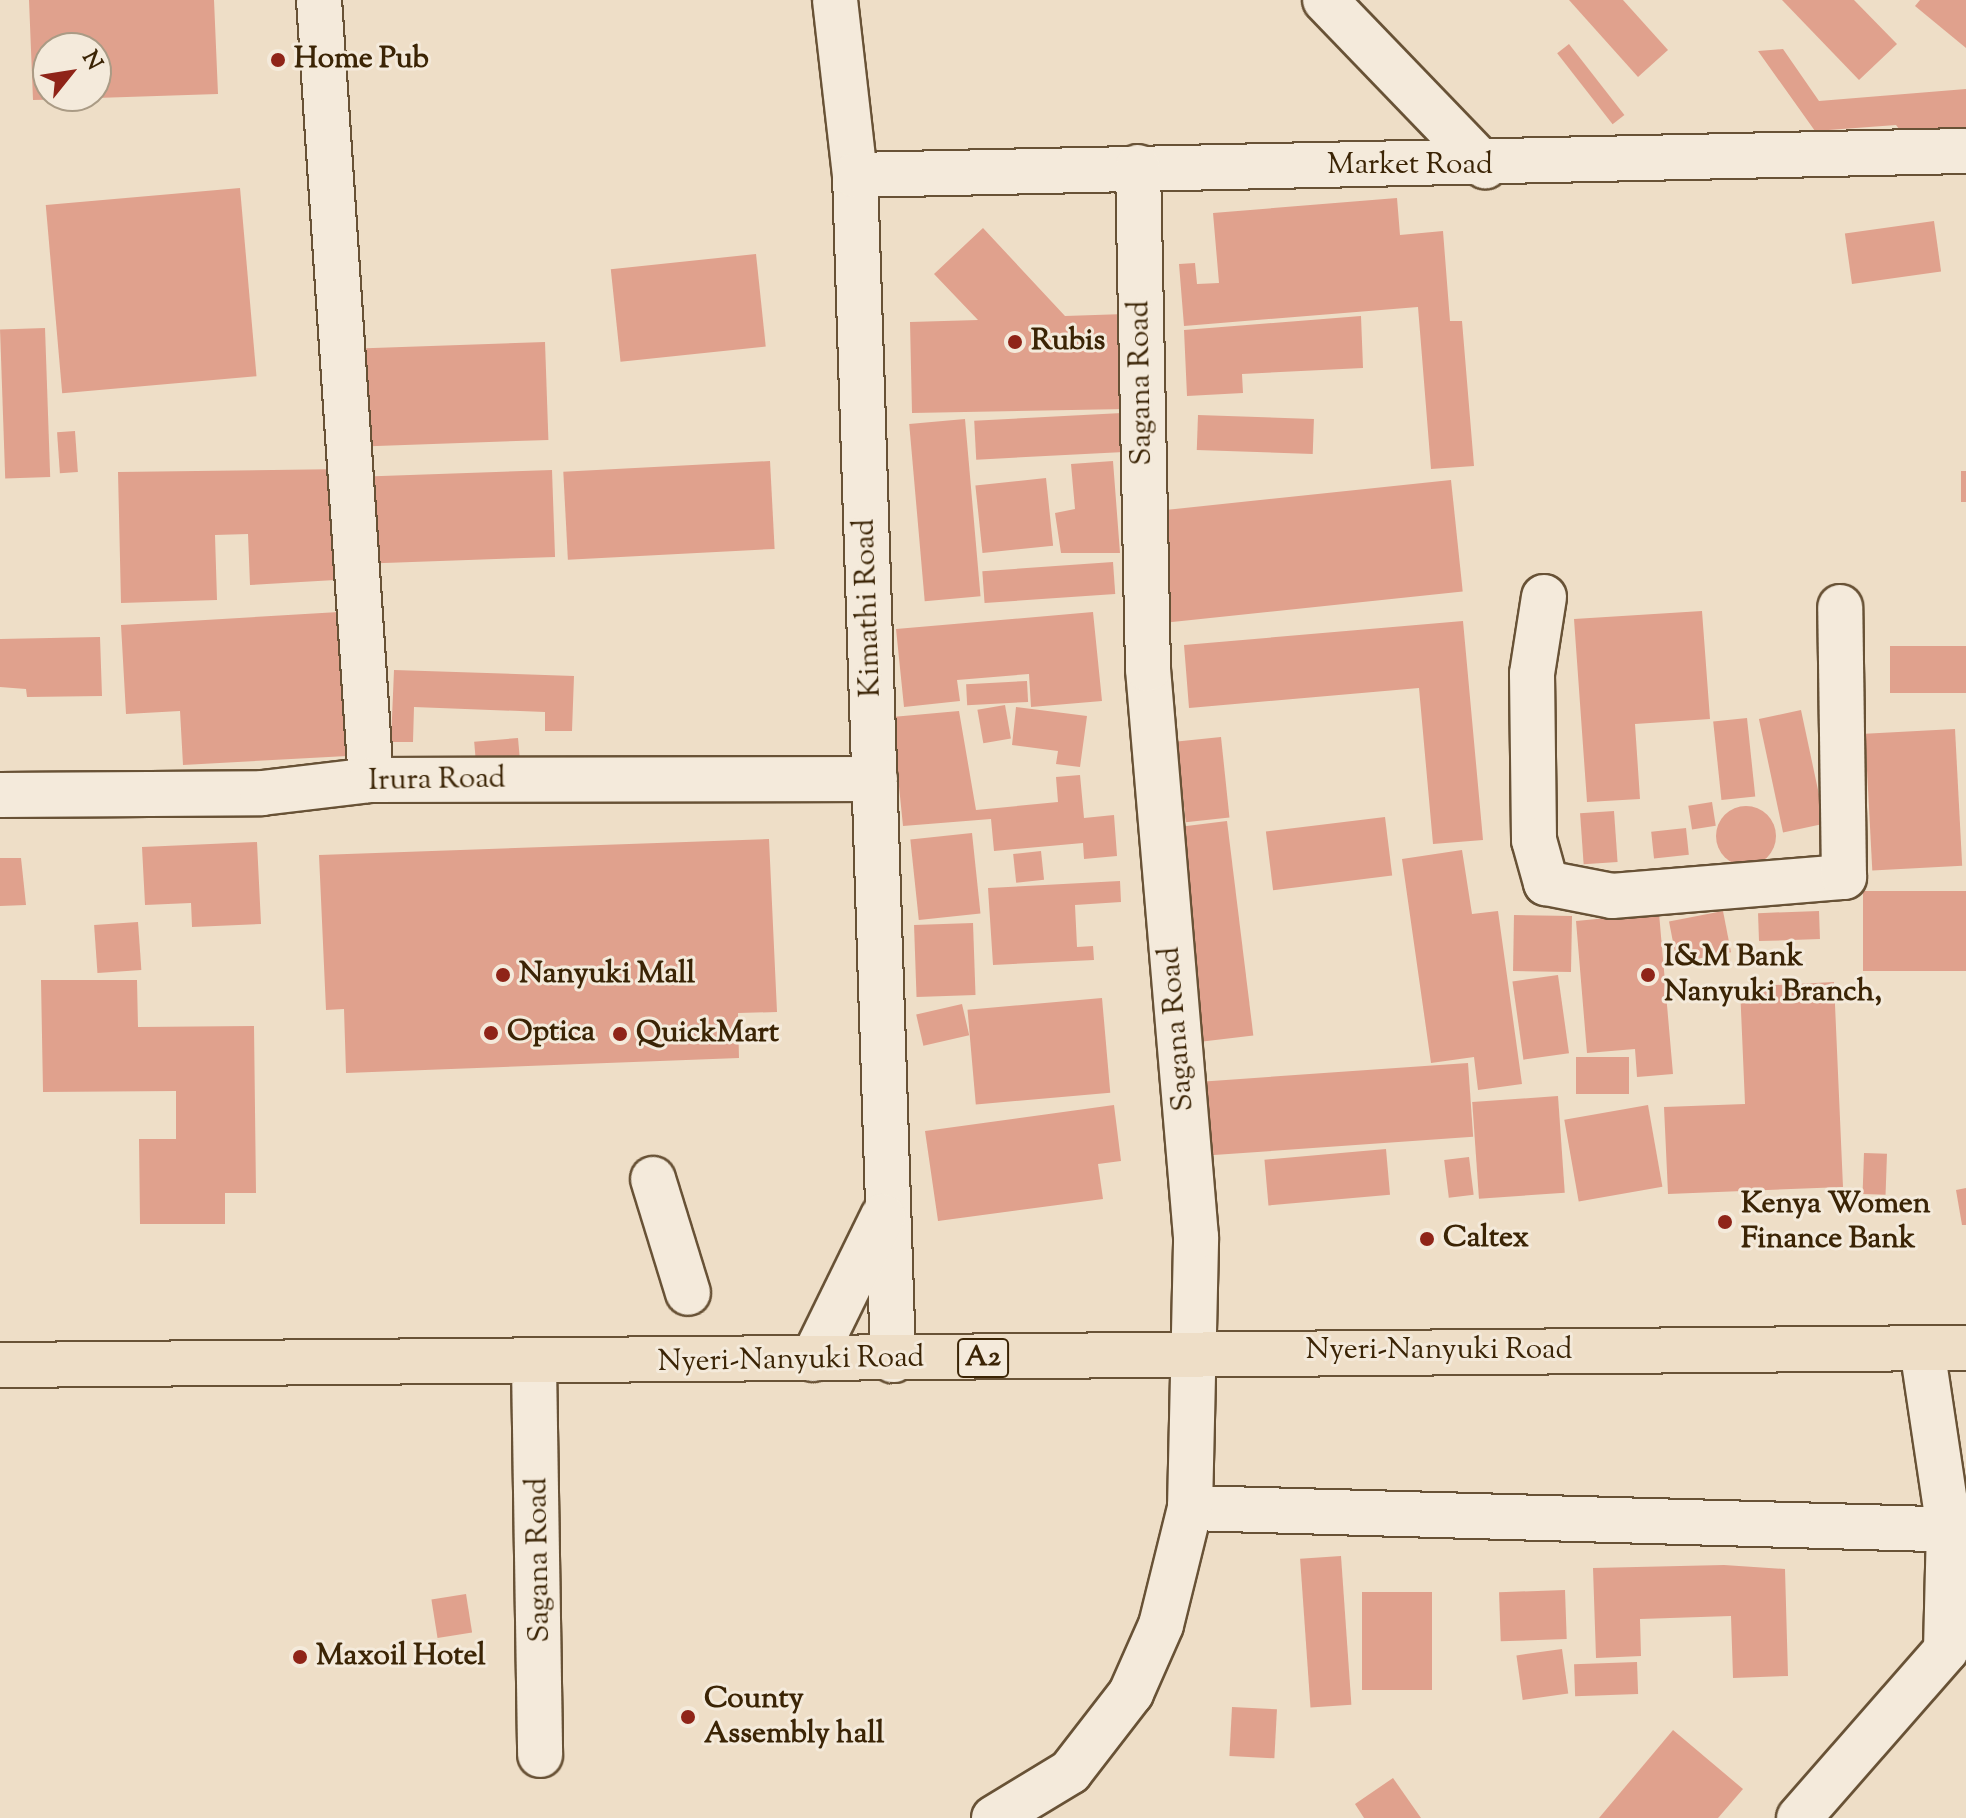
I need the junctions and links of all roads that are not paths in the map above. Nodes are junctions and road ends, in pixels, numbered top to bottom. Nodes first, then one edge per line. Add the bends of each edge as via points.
1 (319, 0) edge
2 (835, 0) edge
3 (1325, 0) edge
4 (1966, 151) edge
5 (1485, 166) junction
6 (1138, 167) junction
7 (855, 175) junction
8 (1544, 597) dead end
9 (1840, 607) dead end
10 (875, 779) junction
11 (371, 780) junction
12 (0, 795) edge
13 (653, 1179) dead end
14 (883, 1216) junction
15 (688, 1293) dead end
16 (1922, 1348) junction
17 (1966, 1348) edge
18 (1197, 1353) junction
19 (813, 1359) junction
20 (893, 1360) junction
21 (534, 1364) junction
22 (0, 1365) edge
23 (1190, 1508) junction
24 (1958, 1530) edge
25 (540, 1755) dead end
26 (994, 1818) edge
27 (1799, 1818) edge

1 - 11 street
2 - 7 street, Kimathi Road
3 - 5 street
4 - 5 street, Market Road
5 - 6 street, Market Road
6 - 7 street, Market Road
6 - 18 street, Sagana Road via 1148,669 1196,1237
7 - 10 street, Kimathi Road
8 - 9 street via 1532,674 1534,840 1546,883 1612,896 1844,877
10 - 11 street, Irura Road
10 - 14 street, Kimathi Road
11 - 12 street, Irura Road via 262,793
13 - 15 street
14 - 19 street, Kimathi Road
14 - 20 street, Kimathi Road via 895,1303
16 - 17 highway, Nyeri-Nanyuki Road / A2
16 - 18 highway, Nyeri-Nanyuki Road / A2
16 - 24 street
18 - 20 highway, Nyeri-Nanyuki Road / A2
18 - 23 street, Sagana Road
19 - 20 highway, Nyeri-Nanyuki Road / A2
19 - 21 highway, Nyeri-Nanyuki Road / A2
21 - 22 highway, Nyeri-Nanyuki Road / A2
21 - 25 street, Sagana Road
23 - 24 street
23 - 26 street, Sagana Road via 1161,1625 1131,1693 1070,1772
24 - 27 street via 1946,1650

